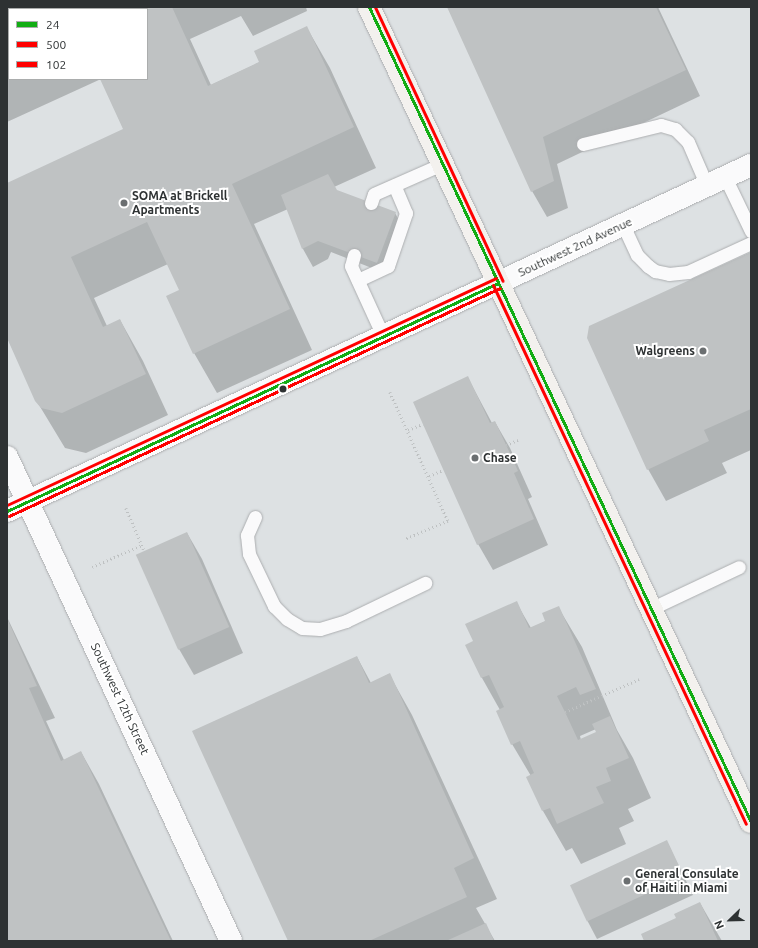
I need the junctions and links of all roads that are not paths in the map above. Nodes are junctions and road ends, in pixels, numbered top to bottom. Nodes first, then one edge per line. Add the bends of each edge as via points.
1 (369, 7) edge
2 (583, 144) dead end
3 (442, 164) junction
4 (751, 165) edge
5 (716, 181) junction
6 (394, 185) junction
7 (371, 203) dead end
8 (623, 225) junction
9 (751, 231) edge
10 (751, 243) edge
11 (354, 255) dead end
12 (358, 280) junction
13 (498, 283) junction
14 (383, 336) junction
15 (7, 457) edge
16 (28, 501) junction
17 (7, 511) edge
18 (255, 517) dead end
19 (739, 567) dead end
20 (425, 583) dead end
21 (652, 608) junction
22 (744, 793) edge
23 (751, 822) edge
24 (231, 941) edge

1 - 3 main road
2 - 5 lane via 661,125 675,129 688,142
3 - 6 lane
3 - 13 main road
4 - 5 street, Southwest 2nd Avenue
5 - 8 street, Southwest 2nd Avenue
5 - 9 lane
6 - 7 lane via 374,194
6 - 12 lane via 406,213 388,266
8 - 10 lane via 638,254 648,266 655,272 669,274 688,272
8 - 13 street, Southwest 2nd Avenue
11 - 12 lane via 351,266
12 - 14 lane
13 - 14 street, Southwest 2nd Avenue
13 - 21 main road
14 - 16 street, Southwest 2nd Avenue
15 - 16 street, Southwest 12th Street
16 - 17 street, Southwest 2nd Avenue
16 - 24 street, Southwest 12th Street
18 - 20 lane via 247,535 248,554 274,606 287,619 302,628 320,629 346,621
19 - 21 lane
21 - 22 main road
22 - 23 main road

